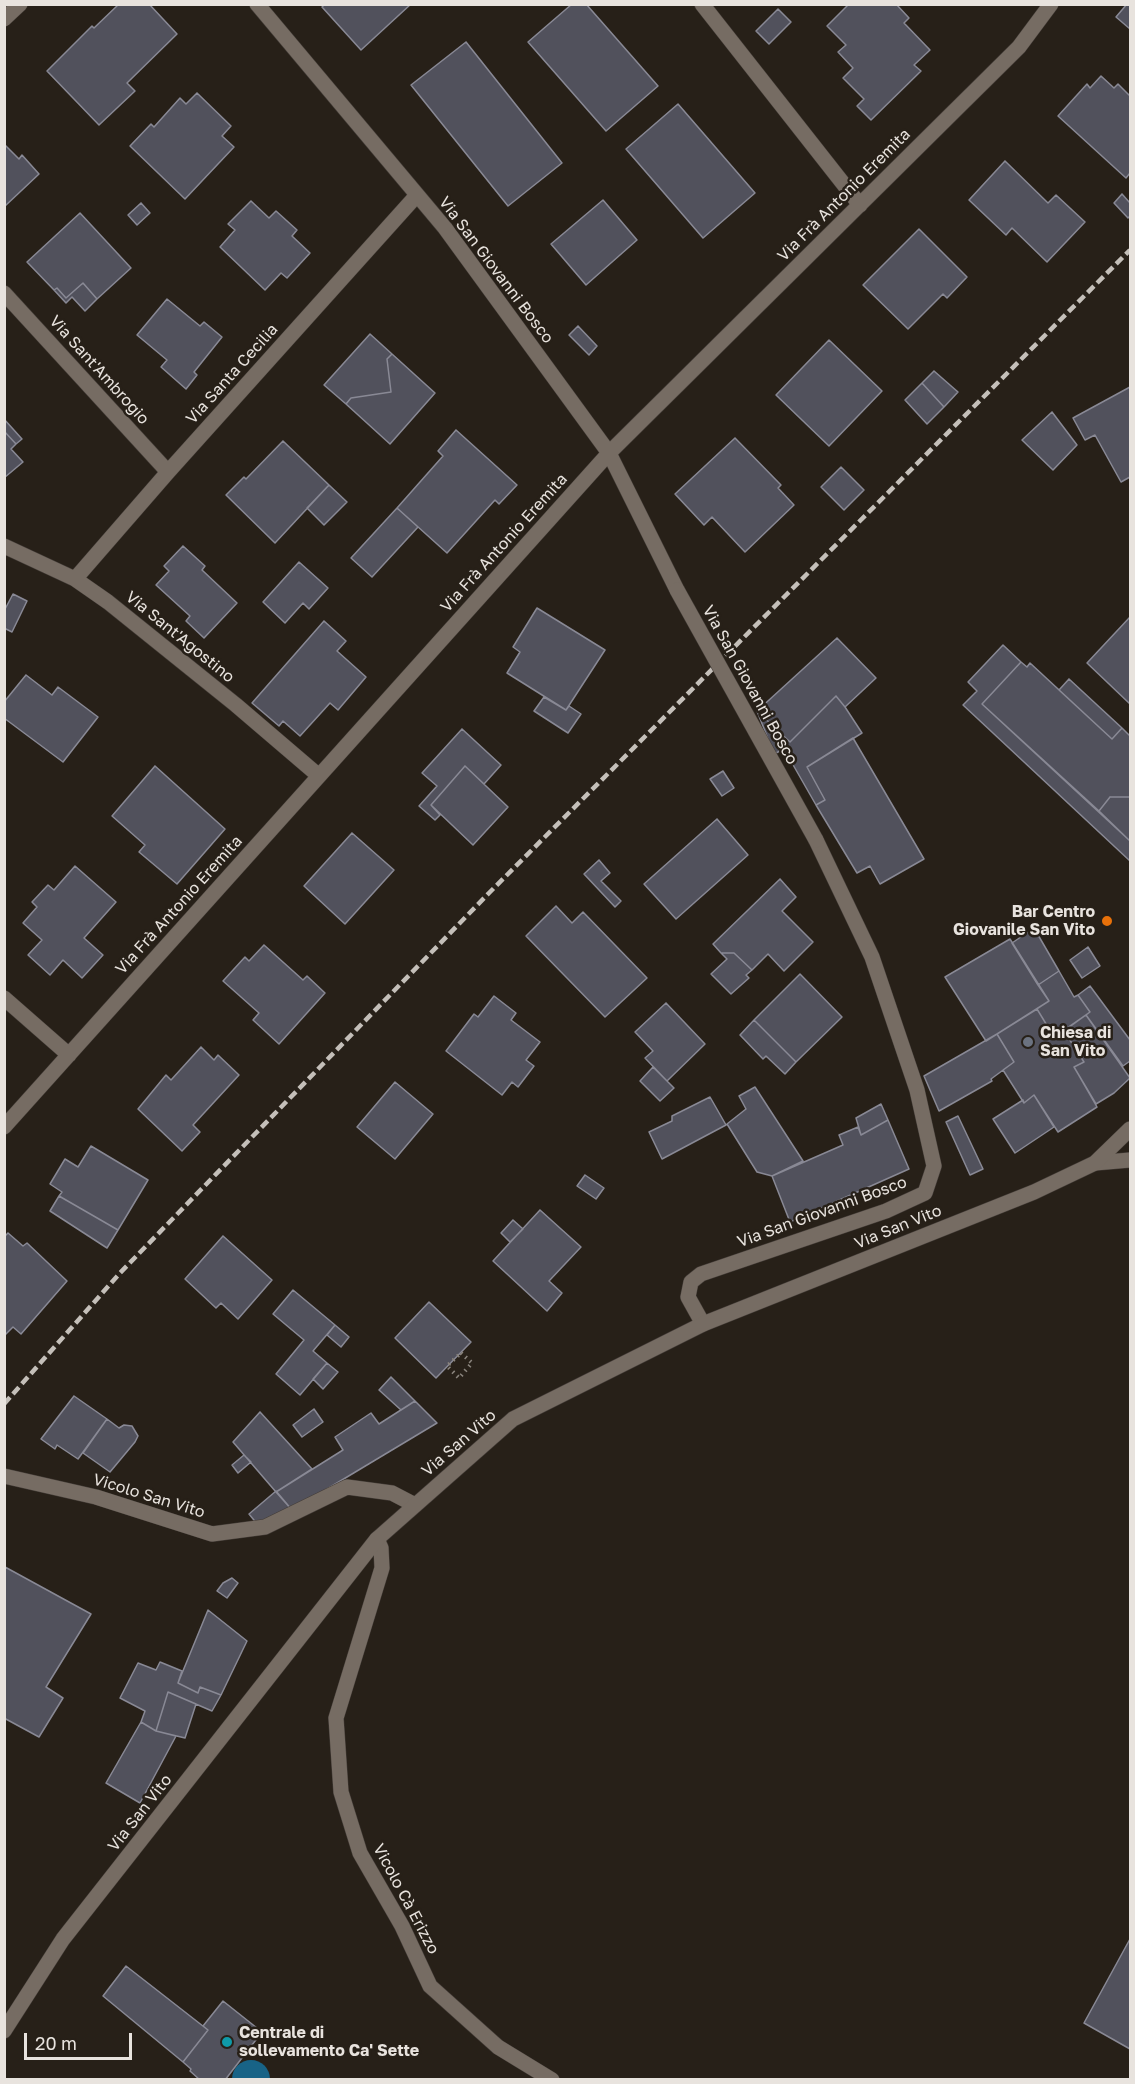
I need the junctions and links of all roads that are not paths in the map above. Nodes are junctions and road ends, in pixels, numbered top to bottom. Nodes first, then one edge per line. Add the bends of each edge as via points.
1 (20, 4) edge
2 (257, 4) edge
3 (702, 4) edge
4 (1051, 4) edge
5 (4, 19) edge
6 (417, 195) junction
7 (860, 205) junction
8 (4, 293) edge
9 (609, 453) junction
10 (168, 472) junction
11 (4, 546) edge
12 (75, 579) junction
13 (319, 776) junction
14 (4, 998) edge
15 (69, 1055) junction
16 (4, 1127) edge
17 (1131, 1129) edge
18 (1131, 1160) edge
19 (1095, 1162) junction
20 (703, 1324) junction
21 (4, 1476) edge
22 (415, 1505) junction
23 (377, 1539) junction
24 (4, 2031) edge
25 (552, 2079) edge

1 - 5 street
2 - 6 street, Via San Giovanni Bosco
3 - 7 street
4 - 7 street, Via Frà Antonio Eremita via 1019,46
6 - 9 street, Via San Giovanni Bosco
6 - 10 street, Via Santa Cecilia
7 - 9 street, Via Frà Antonio Eremita
8 - 10 street, Via Sant'Ambrogio
9 - 13 street, Via Frà Antonio Eremita
9 - 20 street, Via San Giovanni Bosco, bridge via 677,590 816,840 872,957 917,1090 934,1166 925,1193 886,1211 701,1274 691,1282 688,1297
10 - 12 street, Via Santa Cecilia
11 - 12 street, Via Sant'Agostino
12 - 13 street, Via Sant'Agostino via 236,705
13 - 15 street, Via Frà Antonio Eremita
14 - 15 street
15 - 16 street, Via Frà Antonio Eremita
17 - 19 street, Via San Vito
18 - 19 street
19 - 20 street, Via San Vito via 1034,1192
20 - 22 street, Via San Vito via 513,1419
21 - 22 street, Vicolo San Vito via 96,1497 212,1534 266,1527 347,1487 392,1492
22 - 23 street, Via San Vito
23 - 24 street, Via San Vito via 63,1939
23 - 25 street, Vicolo Cà Erizzo via 382,1568 336,1718 341,1792 360,1853 402,1926 430,1986 498,2047

